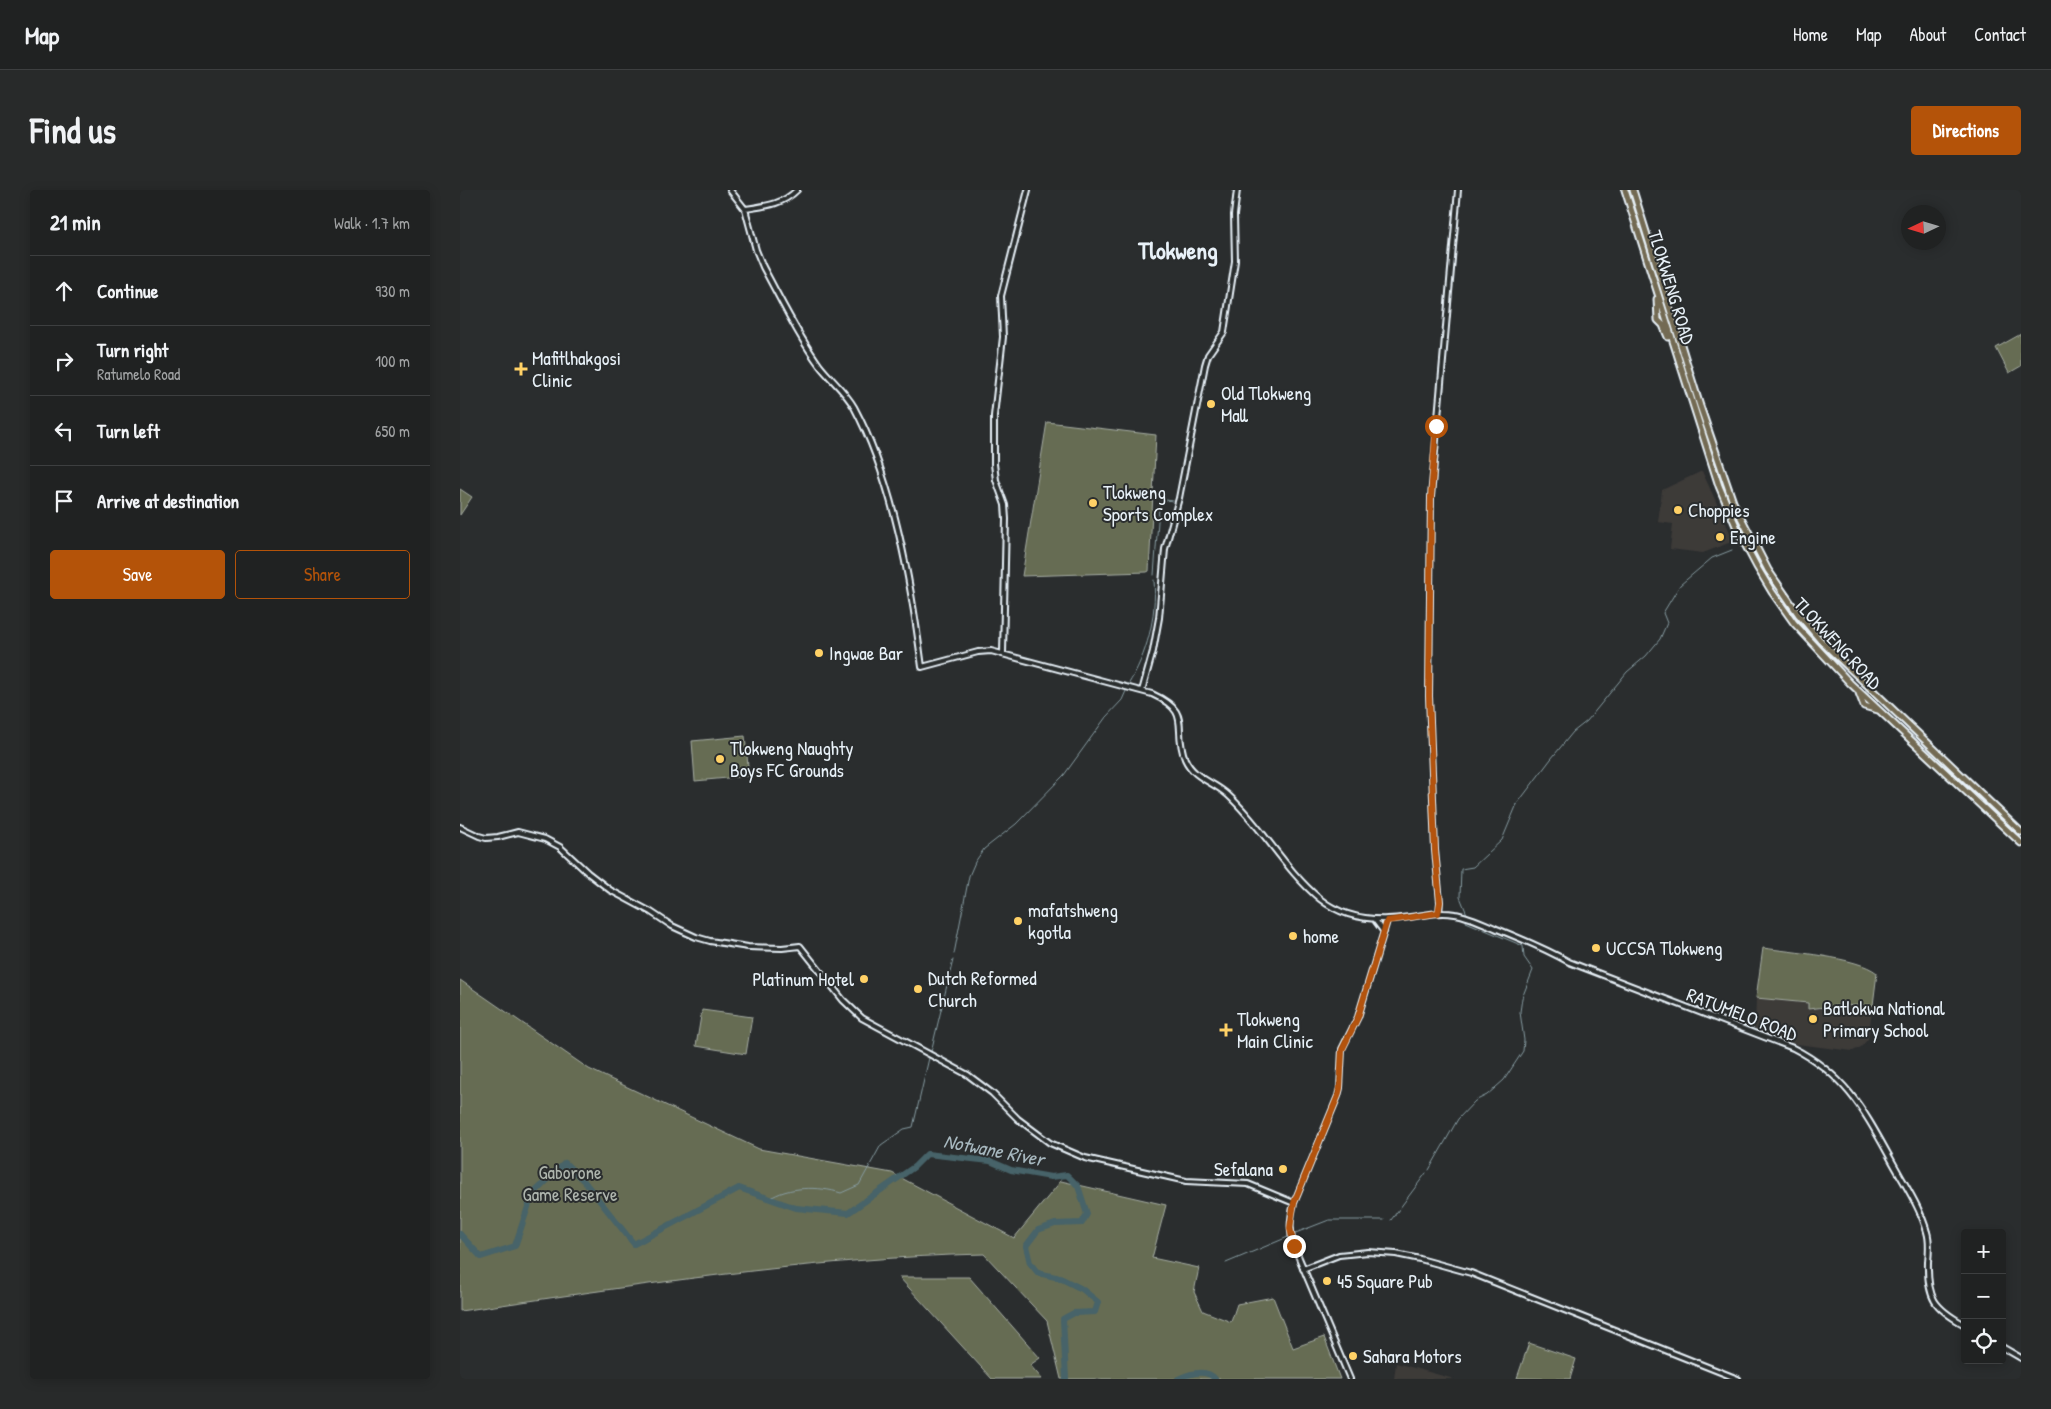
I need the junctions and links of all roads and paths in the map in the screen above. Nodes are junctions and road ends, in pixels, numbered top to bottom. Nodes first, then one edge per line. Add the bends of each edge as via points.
1 (730, 190) edge
2 (797, 190) edge
3 (1028, 190) edge
4 (1237, 190) edge
5 (1458, 190) edge
6 (1625, 190) edge
7 (1633, 190) edge
8 (745, 209) junction
9 (1003, 653) junction
10 (1142, 691) junction
11 (460, 827) edge
12 (2021, 832) edge
13 (2021, 843) edge
14 (1438, 913) junction
15 (1375, 920) junction
16 (1387, 921) junction
17 (1384, 932) junction
18 (1294, 1203) junction
19 (1303, 1269) junction
20 (1961, 1323) edge
21 (2006, 1349) edge
22 (2021, 1358) edge
23 (1350, 1379) edge
24 (1738, 1379) edge

1 - 8 street
2 - 8 street via 777,204
3 - 9 street via 1001,296 1003,337 994,416 994,464 1006,519
4 - 10 street via 1234,261 1224,332 1205,365 1179,498 1165,549 1159,618
5 - 14 street via 1430,506 1429,696
6 - 13 main road, TLOKWENG ROAD via 1655,288 1658,320 1673,343 1719,486 1739,533 1772,592 1794,623 1850,683 1864,706 1881,711
7 - 12 main road, TLOKWENG ROAD via 1722,473 1768,570 1820,640
8 - 9 street, RATUMELO ROAD via 763,267 820,366 852,404 878,462 898,535 922,667 978,652
9 - 10 street, RATUMELO ROAD
10 - 15 street, RATUMELO ROAD via 1173,707 1180,719 1183,751 1190,767 1204,781 1227,794 1309,890 1329,906 1353,916
11 - 18 street via 486,838 518,832 545,839 560,847 610,890 696,937 748,947 800,946 843,1000 862,1018 968,1075 1034,1132 1068,1152 1186,1182 1248,1184
14 - 16 street, RATUMELO ROAD
14 - 20 street, RATUMELO ROAD via 1467,917 1539,946 1569,962 1793,1048 1829,1070 1862,1108 1920,1212 1928,1233 1927,1282 1933,1298 1946,1315
15 - 16 street, RATUMELO ROAD
15 - 17 street
16 - 17 street
17 - 18 street via 1358,1017 1342,1050 1338,1096
18 - 19 street via 1290,1233
19 - 23 street
19 - 24 street via 1339,1256 1368,1252 1420,1259 1480,1276
21 - 22 street

